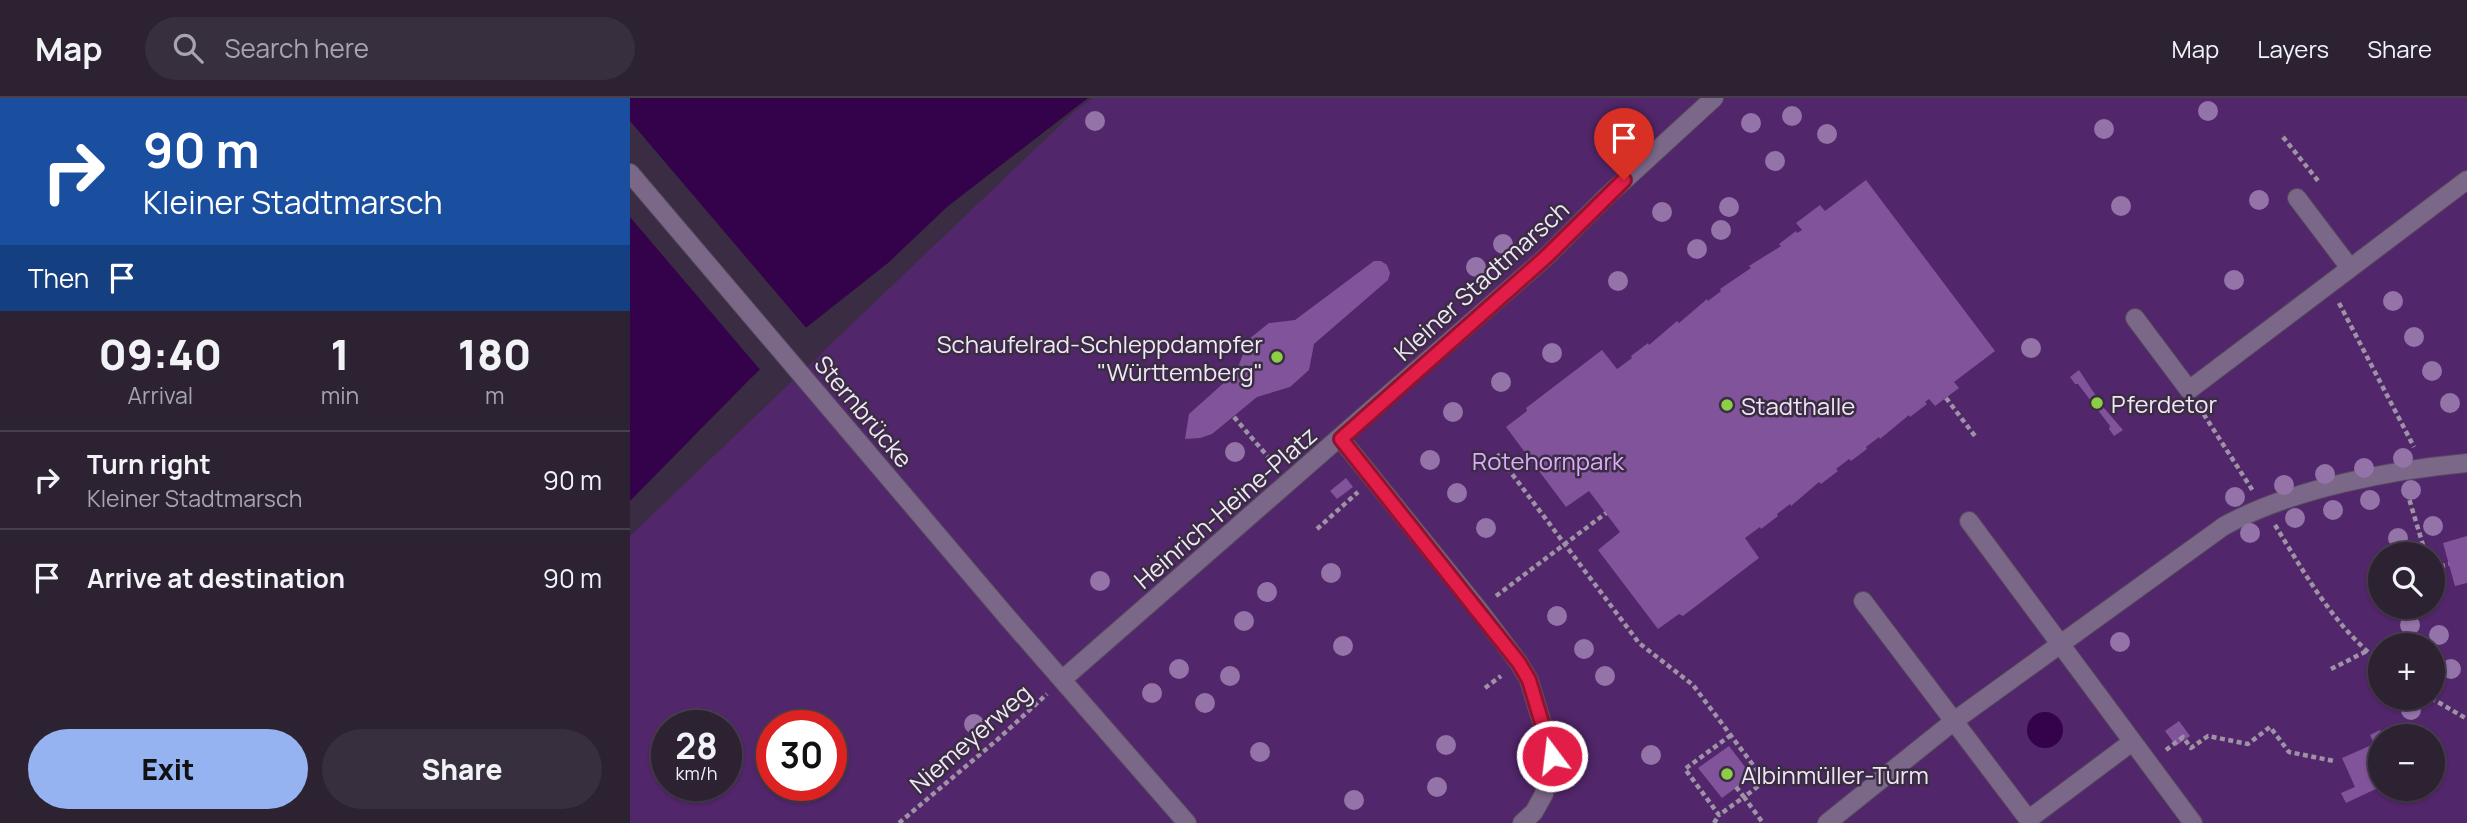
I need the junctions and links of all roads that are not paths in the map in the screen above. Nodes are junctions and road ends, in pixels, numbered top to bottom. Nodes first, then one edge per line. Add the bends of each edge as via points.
1 (1714, 98) edge
2 (630, 173) edge
3 (2467, 180) edge
4 (2297, 198) dead end
5 (2350, 268) junction
6 (2135, 318) dead end
7 (1341, 439) junction
8 (2467, 463) edge
9 (1969, 521) dead end
10 (1863, 601) dead end
11 (2059, 643) junction
12 (1063, 679) junction
13 (1954, 721) junction
14 (2133, 742) junction
15 (2030, 821) edge
16 (1187, 823) edge
17 (1522, 823) edge
18 (1827, 823) edge
19 (2193, 823) edge

1 - 7 street, Kleiner Stadtmarsch via 1546,257
2 - 12 street, Sternbrücke
3 - 5 street
4 - 5 street
5 - 6 street via 2189,390
7 - 12 street, Heinrich-Heine-Platz
7 - 17 street, Heinrich-Heine-Platz via 1479,610 1529,680 1552,756 1544,794
8 - 11 street via 2345,484 2238,518
9 - 11 street
10 - 13 street
11 - 13 street
11 - 14 street
12 - 16 street
13 - 15 street
13 - 18 street
14 - 15 street
14 - 19 street

